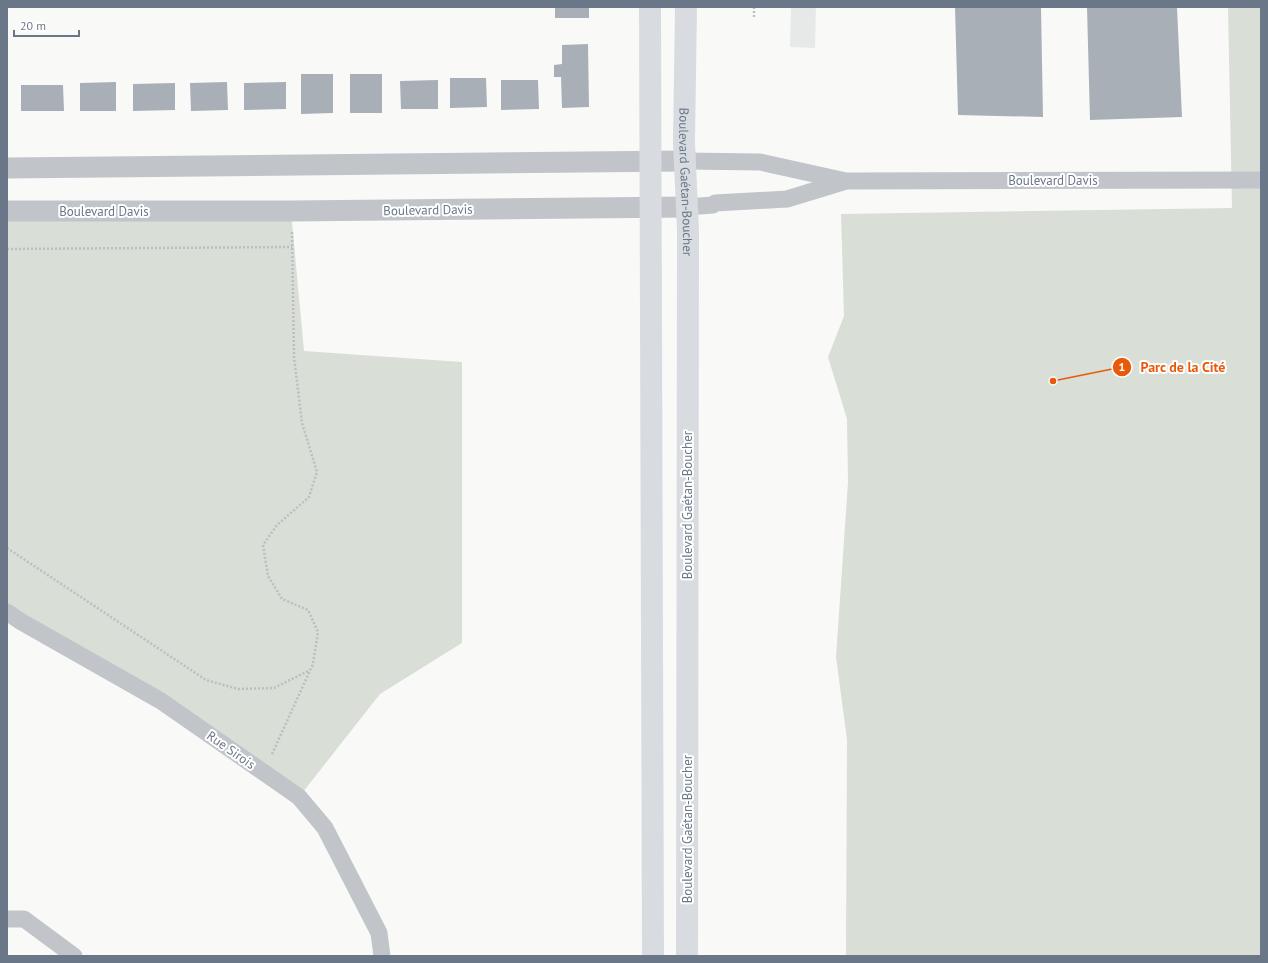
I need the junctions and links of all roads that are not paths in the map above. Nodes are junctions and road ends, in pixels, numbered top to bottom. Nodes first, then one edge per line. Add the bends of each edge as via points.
1 (650, 7) edge
2 (686, 7) edge
3 (650, 161) junction
4 (685, 162) junction
5 (7, 168) edge
6 (1261, 180) edge
7 (846, 181) junction
8 (650, 207) junction
9 (687, 208) junction
10 (7, 211) edge
11 (7, 612) edge
12 (7, 919) edge
13 (74, 956) edge
14 (382, 956) edge
15 (653, 956) edge
16 (687, 956) edge

1 - 3 main road
2 - 4 main road, Boulevard Gaétan-Boucher
3 - 4 street, Boulevard Davis
3 - 5 street, Boulevard Davis
3 - 8 main road
4 - 7 street, Boulevard Davis via 760,162
4 - 9 main road, Boulevard Gaétan-Boucher
6 - 7 street, Boulevard Davis
7 - 9 street, Boulevard Davis via 787,199 715,203
8 - 9 street, Boulevard Davis
8 - 10 street, Boulevard Davis
8 - 15 main road
9 - 16 main road, Boulevard Gaétan-Boucher
11 - 14 street, Rue Sirois via 161,701 299,798 325,828 379,933
12 - 13 street via 24,919

